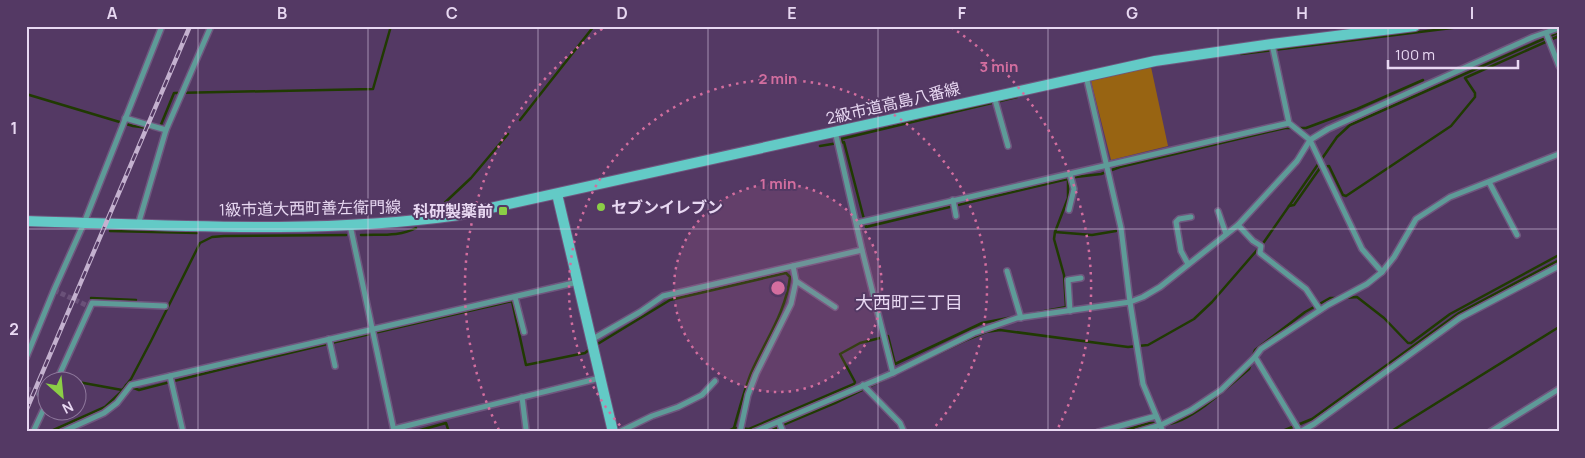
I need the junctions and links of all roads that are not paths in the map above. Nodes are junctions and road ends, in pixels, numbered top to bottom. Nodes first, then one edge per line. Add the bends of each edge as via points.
1 (162, 26) edge
2 (211, 26) edge
3 (1413, 26) edge
4 (1559, 28) edge
5 (1546, 33) junction
6 (1272, 44) junction
7 (1559, 66) edge
8 (1086, 75) junction
9 (994, 96) junction
10 (125, 118) junction
11 (1288, 123) junction
12 (166, 130) junction
13 (836, 131) junction
14 (1310, 140) junction
15 (1008, 146) dead end
16 (1559, 154) edge
17 (1106, 166) junction
18 (1070, 174) junction
19 (1489, 182) junction
20 (557, 194) junction
21 (953, 200) junction
22 (1069, 210) dead end
23 (1218, 211) dead end
24 (956, 216) dead end
25 (1191, 217) dead end
26 (26, 221) edge
27 (84, 223) junction
28 (857, 223) junction
29 (138, 225) junction
30 (350, 225) junction
31 (1238, 225) junction
32 (1226, 234) junction
33 (1517, 235) dead end
34 (862, 250) junction
35 (1188, 264) junction
36 (793, 266) junction
37 (1559, 266) edge
38 (1007, 272) dead end
39 (1382, 272) junction
40 (1081, 278) dead end
41 (796, 281) junction
42 (578, 282) junction
43 (515, 297) junction
44 (1130, 302) junction
45 (165, 306) dead end
46 (835, 307) dead end
47 (1070, 310) junction
48 (1320, 310) junction
49 (1021, 318) junction
50 (372, 329) junction
51 (524, 332) dead end
52 (329, 339) junction
53 (26, 340) edge
54 (591, 340) junction
55 (33, 341) junction
56 (1255, 357) junction
57 (26, 358) edge
58 (335, 366) dead end
59 (62, 370) edge
60 (893, 373) junction
61 (170, 376) junction
62 (600, 378) junction
63 (715, 381) dead end
64 (864, 386) junction
65 (1559, 389) edge
66 (522, 397) junction
67 (1156, 416) junction
68 (38, 420) edge
69 (778, 422) junction
70 (1161, 425) junction
71 (526, 429) dead end
72 (70, 430) edge
73 (394, 430) edge
74 (33, 432) edge
75 (62, 432) edge
76 (183, 432) edge
77 (613, 432) edge
78 (619, 432) edge
79 (740, 432) edge
80 (754, 432) edge
81 (783, 432) edge
82 (904, 432) edge
83 (1098, 432) edge
84 (1137, 432) edge
85 (1163, 432) edge
86 (1490, 432) edge

1 - 10 street
2 - 12 street
3 - 6 street, 2級市道高島八番線
4 - 5 street
5 - 7 street
5 - 14 street via 1328,129
6 - 8 street, 2級市道高島八番線 via 1155,60
6 - 11 street
8 - 9 street, 2級市道高島八番線
8 - 17 street
9 - 13 street, 2級市道高島八番線
9 - 15 street
10 - 12 street
10 - 27 street
11 - 14 street
11 - 17 street
12 - 29 street
13 - 20 street, 2級市道高島八番線
13 - 28 street
14 - 31 street via 1297,161
14 - 39 street via 1362,249
16 - 19 street
17 - 18 street
17 - 44 street via 1120,228
18 - 21 street
18 - 22 street via 1074,189
19 - 33 street
19 - 39 street via 1450,197 1416,219
20 - 30 street, 1級市道大西町善左衛門線 via 459,215
20 - 42 street
21 - 24 street
21 - 28 street
23 - 32 street
25 - 35 street via 1176,222 1181,251
26 - 27 street, 1級市道大西町善左衛門線
27 - 29 street, 1級市道大西町善左衛門線
27 - 55 street
28 - 34 street
29 - 30 street, 1級市道大西町善左衛門線
30 - 50 street
31 - 32 street
31 - 48 street via 1261,246 1260,253 1306,289
32 - 35 street
34 - 36 street
34 - 60 street
35 - 44 street via 1160,288
36 - 41 street
36 - 54 street via 663,296
37 - 56 street via 1460,318 1300,432
38 - 49 street
39 - 48 street
40 - 47 street via 1068,280
41 - 46 street
41 - 79 street via 791,304 748,395
42 - 43 street
42 - 54 street
43 - 50 street
43 - 51 street
44 - 47 street
44 - 67 street via 1143,384
45 - 59 street via 92,303
47 - 49 street
48 - 56 street via 1261,349
49 - 60 street via 974,332
50 - 52 street
50 - 73 street
52 - 58 street
52 - 61 street
53 - 55 street
54 - 62 street
55 - 57 street
56 - 70 street via 1220,390
60 - 64 street
61 - 72 street via 132,386 117,404
61 - 76 street
62 - 66 street
62 - 77 street
63 - 78 street via 702,395
64 - 69 street
64 - 82 street via 900,423
65 - 86 street
66 - 71 street
66 - 73 street
67 - 70 street
67 - 83 street
68 - 74 street
69 - 80 street
69 - 81 street
70 - 84 street
70 - 85 street
72 - 75 street

